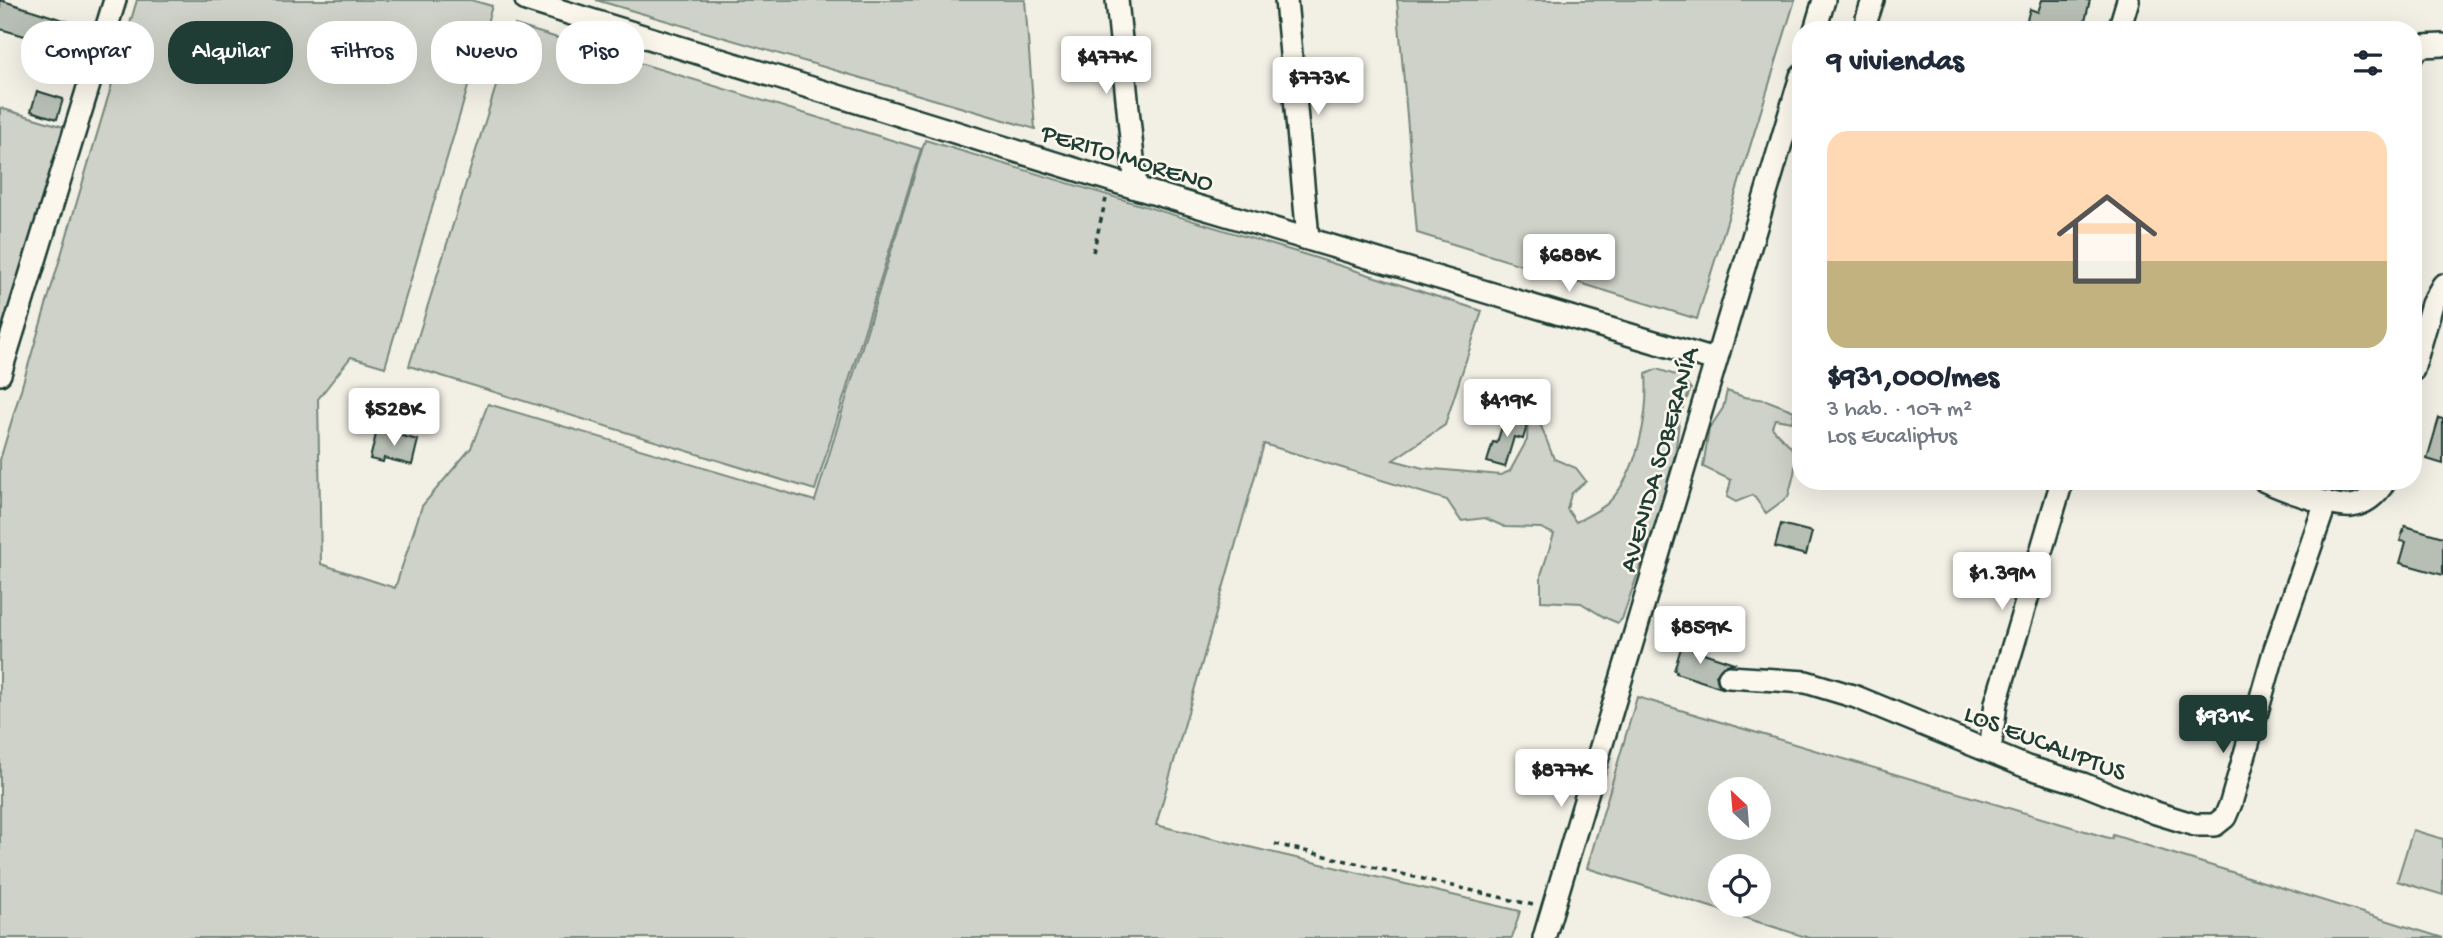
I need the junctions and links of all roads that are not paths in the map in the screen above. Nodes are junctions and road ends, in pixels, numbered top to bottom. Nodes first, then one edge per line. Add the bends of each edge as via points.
1 (116, 0) edge
2 (526, 0) edge
3 (1117, 0) edge
4 (1286, 0) edge
5 (1824, 0) edge
6 (2128, 0) edge
7 (1818, 21) edge
8 (2122, 21) edge
9 (2443, 45) edge
10 (2422, 46) edge
11 (1792, 105) edge
12 (1136, 188) junction
13 (1308, 238) junction
14 (2443, 285) edge
15 (2437, 301) edge
16 (2422, 344) edge
17 (1714, 360) junction
18 (0, 374) edge
19 (2059, 490) edge
20 (2292, 490) edge
21 (2379, 490) edge
22 (2326, 502) junction
23 (1729, 677) dead end
24 (1990, 751) junction
25 (1544, 938) edge

1 - 18 street
2 - 12 street, PERITO MORENO
3 - 12 street
4 - 13 street
5 - 7 street
6 - 8 street
9 - 10 street
11 - 17 street, AVENIDA SOBERANÍA
12 - 13 street, PERITO MORENO
13 - 17 street, PERITO MORENO
14 - 15 street
15 - 16 street
17 - 25 street, AVENIDA SOBERANÍA
19 - 24 street via 1996,703
20 - 22 street
21 - 22 street via 2365,503 2348,507
22 - 24 street, LOS EUCALIPTUS via 2274,652 2231,803 2215,825 2195,825 2156,813
23 - 24 street, LOS EUCALIPTUS via 1806,682 1856,697

